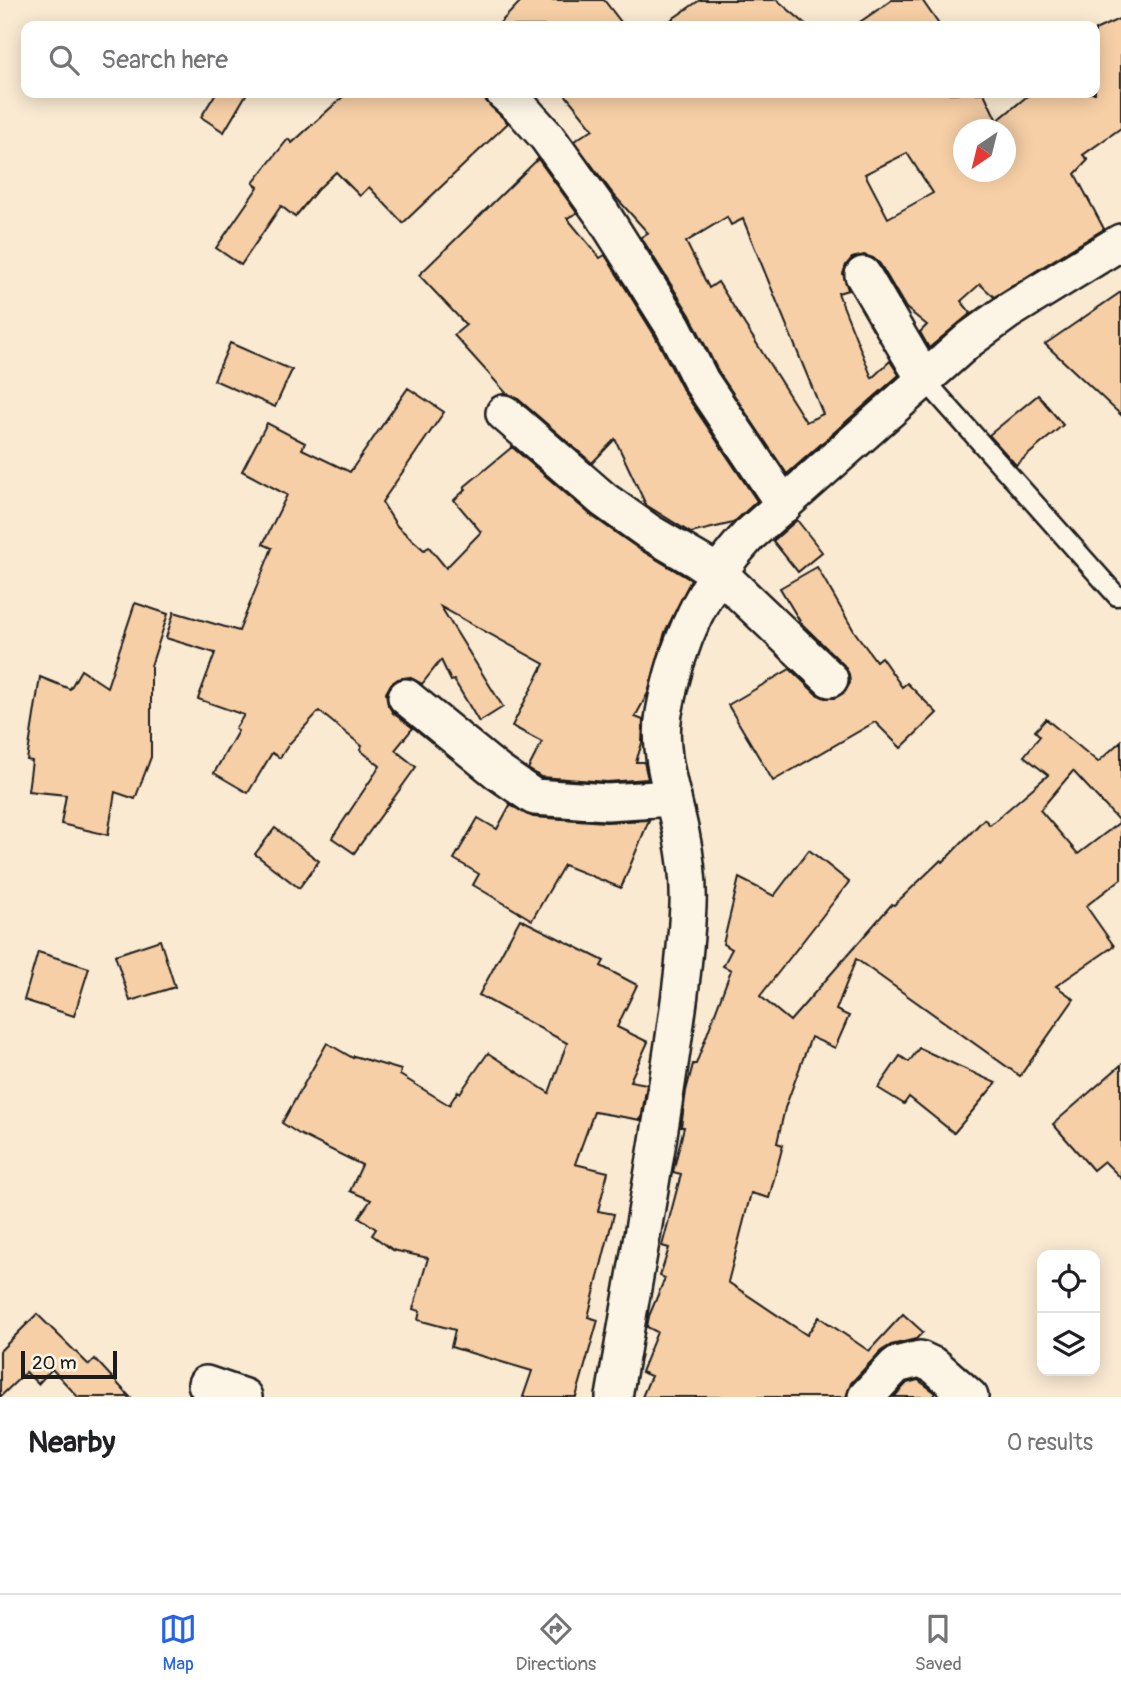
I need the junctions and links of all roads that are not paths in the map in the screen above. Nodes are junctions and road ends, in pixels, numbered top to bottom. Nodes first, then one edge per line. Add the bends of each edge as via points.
1 (510, 98) edge
2 (1121, 242) edge
3 (863, 275) dead end
4 (925, 379) junction
5 (504, 413) dead end
6 (784, 505) junction
7 (719, 573) junction
8 (1117, 596) dead end
9 (830, 679) dead end
10 (406, 697) dead end
11 (673, 798) junction
12 (206, 1384) dead end
13 (244, 1397) edge
14 (614, 1397) edge
15 (866, 1397) edge
16 (970, 1397) edge

1 - 6 street via 547,137 603,215 673,326 701,381
2 - 4 street via 1007,312
3 - 4 street
4 - 6 street
4 - 8 lane
5 - 7 street via 604,500
6 - 7 street via 727,558
7 - 9 street
7 - 11 street via 684,635 667,698 663,735
10 - 11 street via 534,797 607,802
11 - 14 street via 687,871 683,972
12 - 13 street
15 - 16 street via 896,1365 920,1359 935,1366

